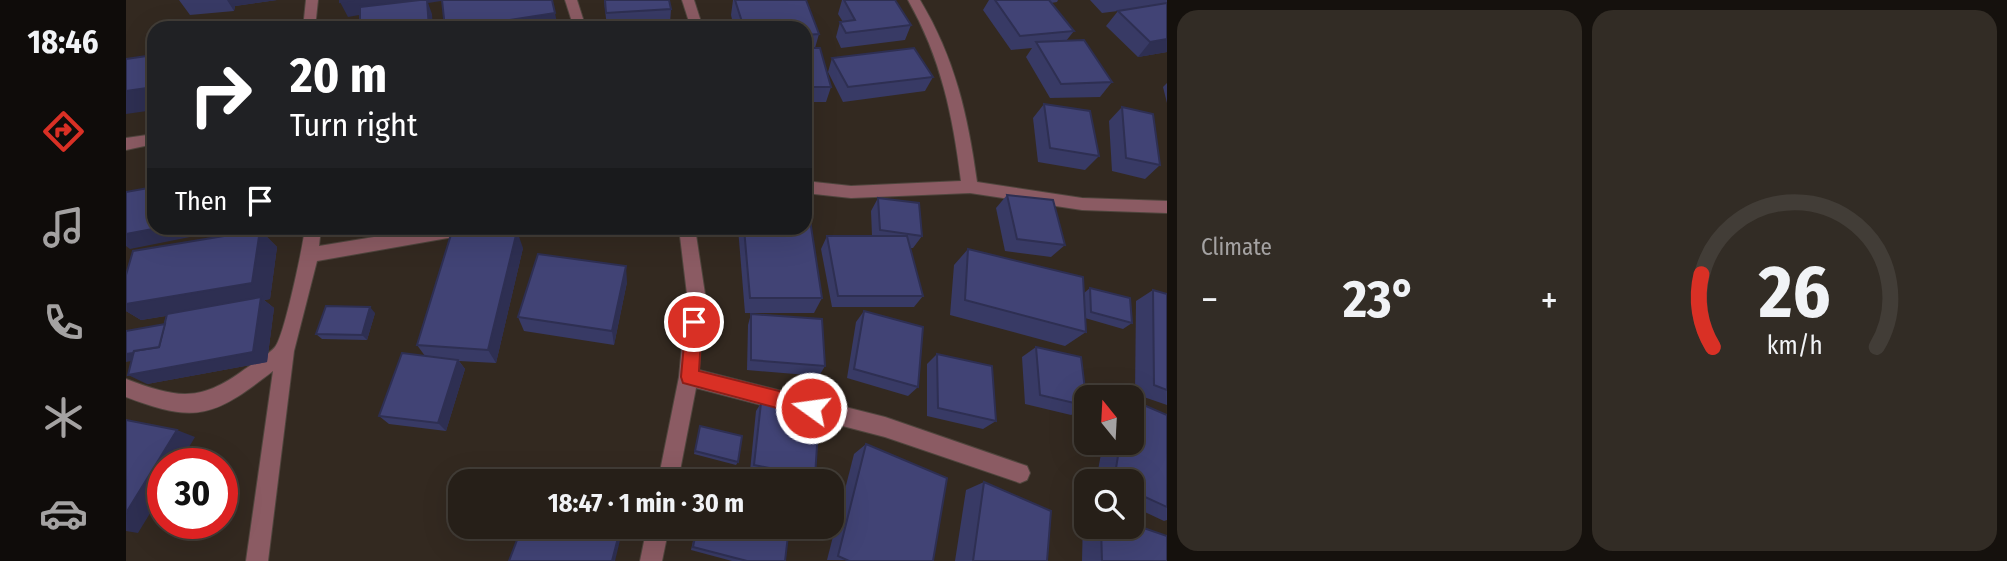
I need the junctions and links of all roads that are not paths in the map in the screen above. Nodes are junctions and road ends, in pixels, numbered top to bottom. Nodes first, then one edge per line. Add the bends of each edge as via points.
1 (313, 0) edge
2 (571, 0) edge
3 (688, 0) edge
4 (914, 0) edge
5 (310, 21) edge
6 (578, 21) edge
7 (695, 21) edge
8 (147, 140) edge
9 (126, 144) edge
10 (970, 187) junction
11 (812, 188) edge
12 (1167, 206) edge
13 (312, 235) edge
14 (425, 235) edge
15 (688, 235) edge
16 (310, 255) junction
17 (285, 351) junction
18 (689, 377) junction
19 (126, 388) edge
20 (670, 469) edge
21 (1020, 474) dead end
22 (656, 539) edge
23 (257, 561) edge
24 (651, 561) edge

1 - 5 street
2 - 6 street
3 - 7 street
4 - 10 street via 947,61 956,90
8 - 9 street
10 - 11 street via 851,192
10 - 12 street via 1083,204
13 - 16 street
14 - 16 street
15 - 18 street via 696,294
16 - 17 street
17 - 19 street via 214,399 187,405
17 - 23 street
18 - 20 street
18 - 21 street via 885,426
22 - 24 street

